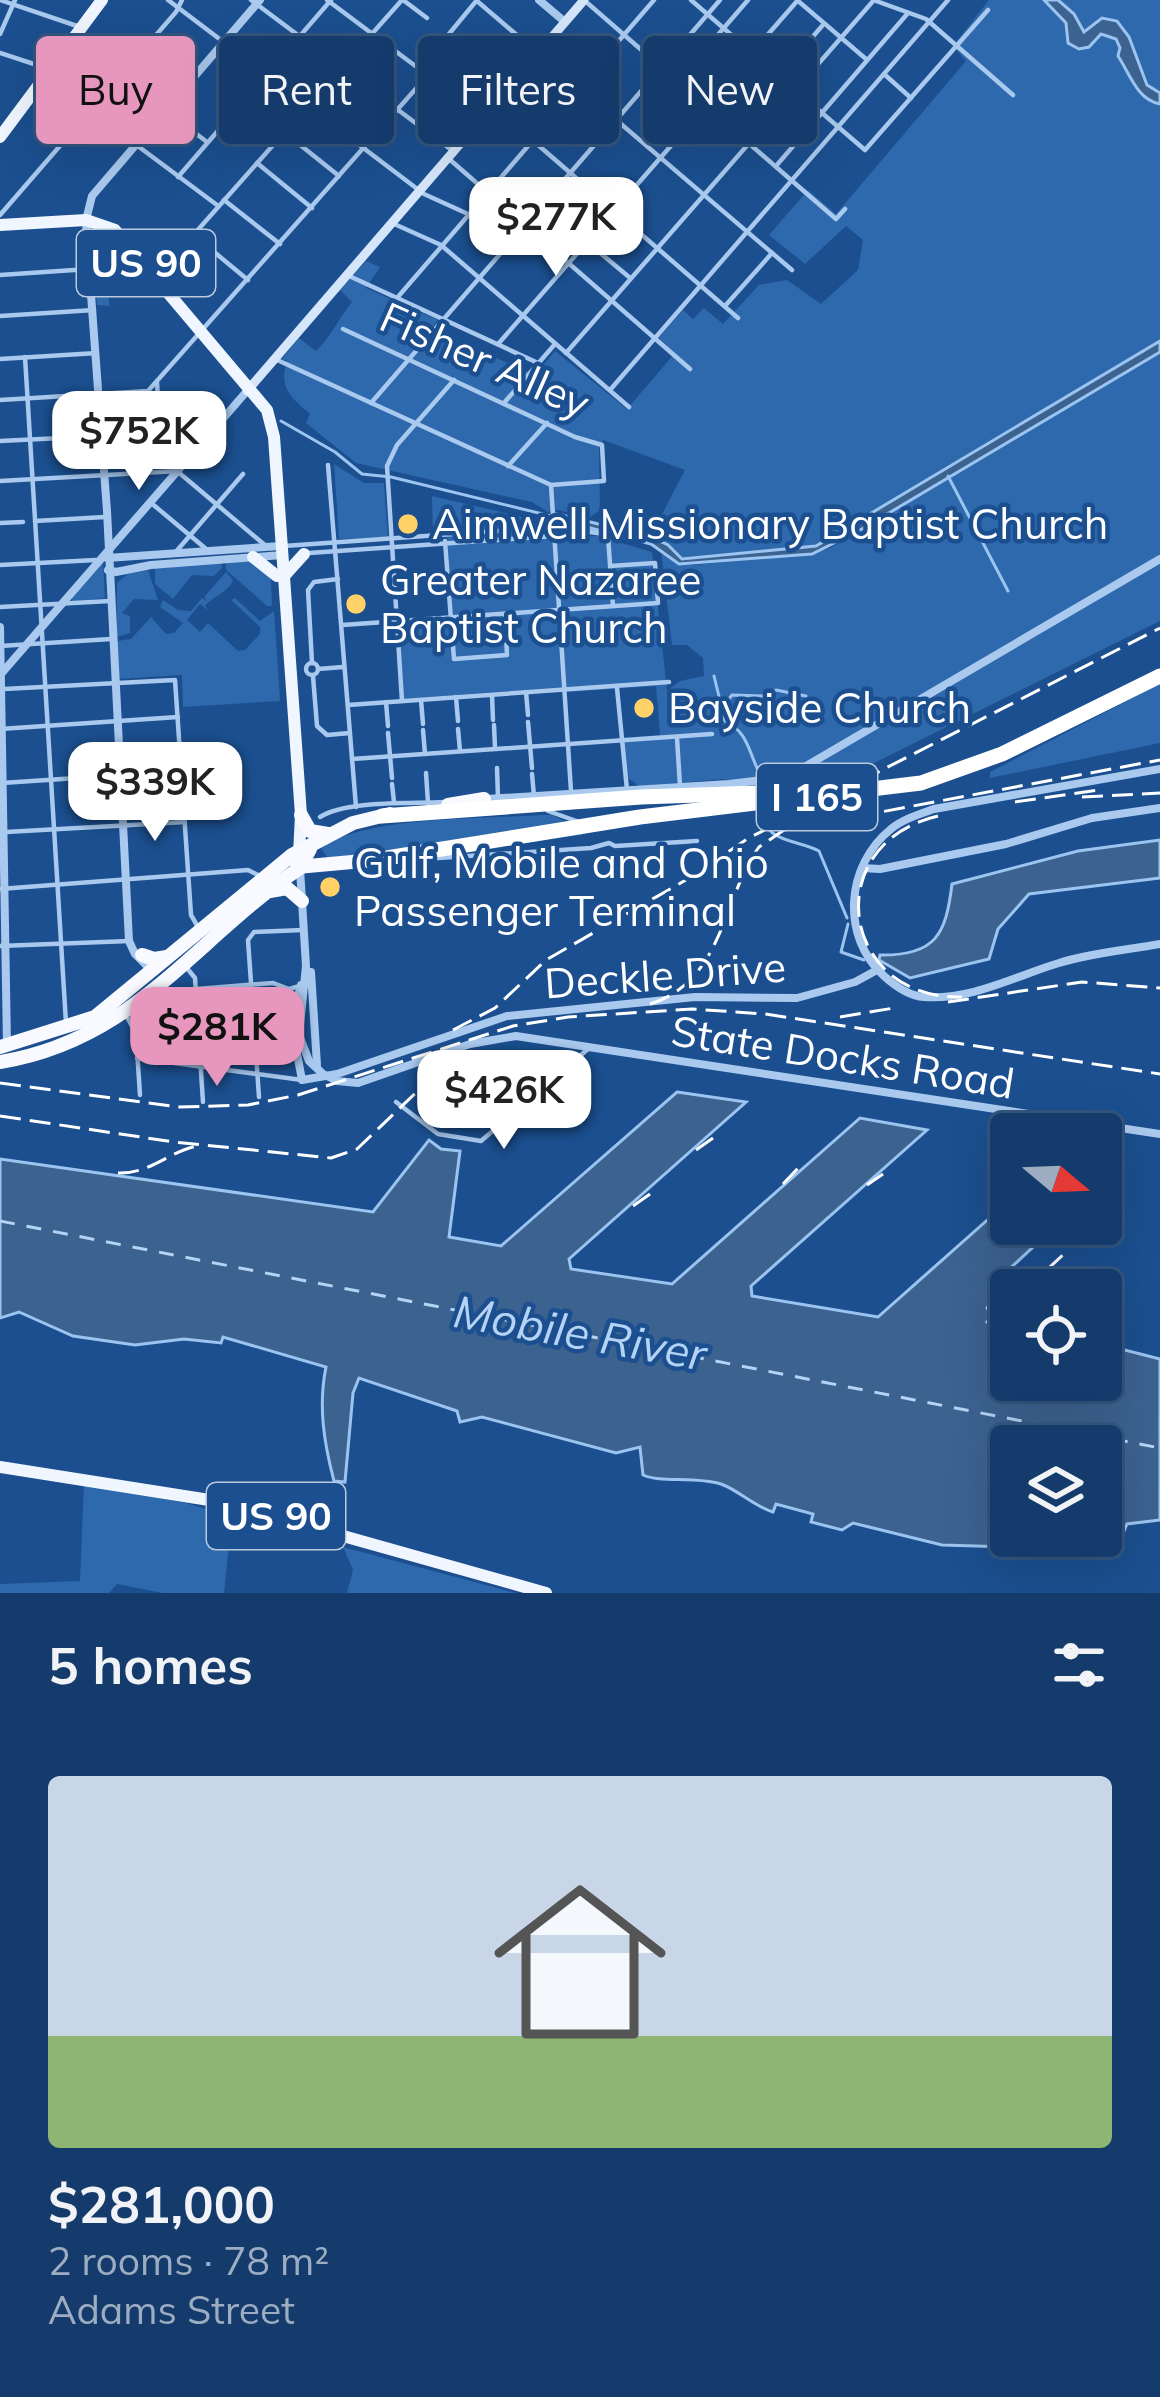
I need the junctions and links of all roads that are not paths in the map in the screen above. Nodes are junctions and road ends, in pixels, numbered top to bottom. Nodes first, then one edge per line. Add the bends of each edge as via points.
1 (0, 0) edge
2 (102, 0) edge
3 (168, 0) edge
4 (329, 0) edge
5 (402, 0) edge
6 (538, 0) edge
7 (584, 0) edge
8 (654, 0) edge
9 (691, 0) edge
10 (720, 0) edge
11 (748, 0) edge
12 (798, 0) edge
13 (874, 0) edge
14 (948, 0) edge
15 (256, 1) edge
16 (477, 1) edge
17 (14, 2) edge
18 (180, 4) edge
19 (988, 10) dead end
20 (908, 13) junction
21 (708, 15) junction
22 (428, 18) dead end
23 (566, 22) junction
24 (929, 22) junction
25 (824, 24) junction
26 (724, 28) junction
27 (372, 33) junction
28 (0, 34) edge
29 (77, 34) joint
30 (624, 34) junction
31 (154, 36) edge
32 (227, 36) edge
33 (299, 36) edge
34 (301, 36) edge
35 (369, 36) edge
36 (447, 36) edge
37 (519, 36) edge
38 (554, 36) edge
39 (689, 36) edge
40 (717, 36) edge
41 (733, 36) edge
42 (765, 36) edge
43 (814, 36) edge
44 (219, 38) edge
45 (841, 38) junction
46 (619, 40) edge
47 (219, 46) edge
48 (957, 46) junction
49 (643, 50) edge
50 (0, 53) edge
51 (867, 60) junction
52 (817, 65) edge
53 (36, 66) edge
54 (418, 68) edge
55 (195, 73) edge
56 (884, 74) junction
57 (418, 87) edge
58 (36, 89) edge
59 (643, 89) edge
60 (1013, 95) dead end
61 (912, 98) junction
62 (394, 107) edge
63 (817, 109) edge
64 (398, 110) junction
65 (821, 113) junction
66 (619, 117) edge
67 (619, 123) edge
68 (838, 128) junction
69 (219, 130) edge
70 (195, 133) edge
71 (0, 137) edge
72 (207, 142) junction
73 (61, 144) edge
74 (134, 144) joint
75 (274, 144) edge
76 (299, 144) edge
77 (359, 144) edge
78 (461, 144) edge
79 (529, 144) edge
80 (537, 144) edge
81 (596, 144) edge
82 (672, 144) edge
83 (748, 144) edge
84 (750, 144) edge
85 (364, 148) junction
86 (451, 155) junction
87 (660, 157) junction
88 (257, 163) junction
89 (776, 166) junction
90 (571, 173) junction
91 (178, 176) junction
92 (340, 176) junction
93 (792, 180) junction
94 (421, 189) junction
95 (487, 192) junction
96 (704, 195) junction
97 (224, 200) junction
98 (218, 206) junction
99 (312, 208) junction
100 (845, 209) dead end
101 (614, 210) junction
102 (468, 214) junction
103 (0, 215) edge
104 (87, 223) junction
105 (392, 223) junction
106 (525, 225) junction
107 (0, 227) edge
108 (747, 233) junction
109 (587, 242) junction
110 (280, 244) junction
111 (441, 245) junction
112 (658, 248) junction
113 (772, 253) junction
114 (568, 263) junction
115 (89, 269) junction
116 (793, 270) dead end
117 (0, 275) edge
118 (347, 275) junction
119 (479, 278) junction
120 (631, 279) junction
121 (248, 280) junction
122 (701, 286) junction
123 (398, 298) junction
124 (612, 301) junction
125 (724, 306) junction
126 (92, 310) junction
127 (0, 316) edge
128 (522, 316) junction
129 (444, 318) junction
130 (738, 318) dead end
131 (343, 329) dead end
132 (201, 333) junction
133 (655, 338) junction
134 (499, 343) junction
135 (555, 344) junction
136 (566, 353) junction
137 (94, 354) junction
138 (25, 357) junction
139 (274, 358) junction
140 (0, 359) edge
141 (409, 359) junction
142 (538, 363) junction
143 (691, 369) dead end
144 (454, 380) junction
145 (157, 382) junction
146 (248, 389) junction
147 (610, 390) junction
148 (97, 394) junction
149 (28, 398) junction
150 (0, 400) edge
151 (371, 403) junction
152 (504, 403) junction
153 (628, 407) dead end
154 (547, 422) junction
155 (416, 424) junction
156 (215, 427) junction
157 (190, 430) junction
158 (160, 431) junction
159 (124, 433) dead end
160 (99, 436) junction
161 (30, 439) junction
162 (204, 440) junction
163 (0, 441) edge
164 (328, 465) dead end
165 (508, 466) junction
166 (162, 471) junction
167 (177, 471) junction
168 (244, 474) dead end
169 (102, 475) junction
170 (32, 479) junction
171 (0, 482) edge
172 (551, 485) junction
173 (163, 487) junction
174 (150, 502) junction
175 (217, 506) junction
176 (105, 517) junction
177 (35, 521) junction
178 (23, 522) dead end
179 (0, 523) edge
180 (553, 524) junction
181 (190, 535) junction
182 (252, 536) junction
183 (445, 539) junction
184 (391, 543) junction
185 (337, 546) junction
186 (276, 550) junction
187 (106, 551) junction
188 (208, 551) junction
189 (249, 553) junction
190 (174, 554) junction
191 (304, 554) junction
192 (122, 557) junction
193 (1160, 559) edge
194 (38, 563) junction
195 (0, 566) edge
196 (610, 566) junction
197 (108, 569) junction
198 (125, 570) junction
199 (280, 576) junction
200 (339, 579) junction
201 (110, 596) junction
202 (62, 603) junction
203 (40, 604) junction
204 (613, 606) junction
205 (0, 607) edge
206 (559, 610) junction
207 (505, 614) junction
208 (451, 617) junction
209 (396, 621) junction
210 (342, 625) junction
211 (0, 627) edge
212 (42, 627) junction
213 (111, 639) junction
214 (43, 644) junction
215 (26, 645) junction
216 (1, 646) edge
217 (289, 650) junction
218 (1160, 665) edge
219 (345, 667) junction
220 (314, 669) junction
221 (290, 671) junction
222 (1, 674) edge
223 (1160, 676) edge
224 (113, 682) junction
225 (669, 682) dead end
226 (46, 686) junction
227 (617, 686) junction
228 (1, 689) edge
229 (565, 690) junction
230 (526, 692) junction
231 (492, 695) junction
232 (456, 697) junction
233 (421, 700) junction
234 (401, 701) junction
235 (386, 702) junction
236 (348, 705) junction
237 (286, 710) junction
238 (178, 717) junction
239 (116, 721) junction
240 (48, 726) junction
241 (2, 729) edge
242 (350, 733) junction
243 (712, 734) dead end
244 (676, 736) junction
245 (622, 740) junction
246 (568, 744) junction
247 (530, 746) junction
248 (495, 748) junction
249 (460, 751) junction
250 (425, 754) junction
251 (390, 757) junction
252 (352, 759) junction
253 (297, 761) junction
254 (497, 768) dead end
255 (1160, 769) edge
256 (182, 771) junction
257 (426, 773) dead end
258 (119, 776) junction
259 (52, 780) junction
260 (2, 783) edge
261 (680, 786) junction
262 (624, 790) junction
263 (597, 792) junction
264 (572, 794) junction
265 (534, 796) junction
266 (491, 799) junction
267 (428, 803) junction
268 (356, 807) junction
269 (1160, 808) edge
270 (388, 811) junction
271 (301, 815) junction
272 (615, 816) dead end
273 (320, 817) dead end
274 (185, 822) junction
275 (122, 825) junction
276 (55, 829) junction
277 (3, 832) edge
278 (328, 834) junction
279 (697, 841) dead end
280 (609, 843) junction
281 (591, 848) junction
282 (298, 852) junction
283 (374, 860) junction
284 (278, 866) junction
285 (862, 868) junction
286 (188, 874) junction
287 (125, 879) junction
288 (58, 884) junction
289 (266, 886) junction
290 (3, 889) edge
291 (302, 901) junction
292 (304, 929) junction
293 (204, 938) junction
294 (129, 940) junction
295 (1160, 944) edge
296 (62, 945) junction
297 (4, 946) edge
298 (306, 948) junction
299 (178, 960) junction
300 (146, 963) junction
301 (306, 966) junction
302 (877, 970) junction
303 (250, 986) junction
304 (300, 986) junction
305 (196, 989) junction
306 (67, 1011) junction
307 (103, 1012) junction
308 (128, 1012) junction
309 (9, 1028) junction
310 (78, 1030) junction
311 (26, 1041) junction
312 (50, 1049) junction
313 (588, 1049) junction
314 (2, 1053) edge
315 (137, 1058) junction
316 (201, 1066) junction
317 (257, 1075) junction
318 (318, 1078) junction
319 (302, 1080) junction
320 (140, 1095) dead end
321 (259, 1096) dead end
322 (203, 1102) dead end
323 (396, 1102) dead end
324 (1160, 1134) edge
325 (0, 1467) edge
326 (546, 1593) edge

1 - 17 street
2 - 29 main road
3 - 18 street
4 - 27 street
4 - 34 street
5 - 22 street
5 - 27 street
6 - 23 street
7 - 23 main road
7 - 30 street
8 - 30 street
9 - 21 street
10 - 21 street
11 - 26 street
12 - 25 street
12 - 42 street
13 - 20 street
13 - 45 street
14 - 24 street
15 - 32 street
15 - 33 street
16 - 36 street
16 - 37 street
17 - 28 street
17 - 29 street
18 - 31 street
18 - 44 street
19 - 48 street
20 - 24 street
20 - 51 street
21 - 26 street
21 - 39 street
23 - 38 main road
24 - 48 street
24 - 56 street
25 - 43 street
25 - 45 street
26 - 40 street
26 - 41 street
27 - 35 street
27 - 54 street
30 - 46 street
30 - 49 street
45 - 51 street
45 - 52 street
47 - 55 street
48 - 60 street
48 - 61 street
50 - 53 street
51 - 65 street
56 - 61 street
56 - 68 street
57 - 64 street
58 - 71 main road
59 - 66 street
61 - 68 street via 866,150
62 - 64 street
63 - 65 street
64 - 85 street
64 - 86 street
65 - 68 street
65 - 89 street
67 - 87 street
68 - 93 street
69 - 72 street
70 - 72 street
72 - 91 street
73 - 103 street
74 - 91 street
74 - 104 street via 92,196
75 - 88 street
76 - 92 street
77 - 85 street
78 - 86 main road
79 - 95 street
80 - 90 street
81 - 90 street
82 - 87 street
83 - 96 street
84 - 89 street
85 - 92 street
85 - 94 street
86 - 94 main road
86 - 95 street
87 - 96 street
87 - 101 street
88 - 97 street
88 - 99 street
89 - 93 street
90 - 101 street
90 - 106 street
91 - 98 street
92 - 99 street
93 - 100 street via 836,219
93 - 108 street
94 - 102 street
94 - 105 main road
95 - 102 street
95 - 106 street
96 - 108 street
96 - 112 street
97 - 98 street
97 - 110 street
98 - 121 street via 196,237
99 - 110 street
101 - 109 street
101 - 112 street
102 - 111 street
104 - 107 main road, US 90
104 - 115 street
104 - 132 main road, US 90 via 117,237
105 - 111 street
105 - 118 main road
106 - 114 street
106 - 119 street
108 - 113 street
108 - 122 street
109 - 114 street
109 - 120 street
110 - 121 street
111 - 119 street
111 - 123 street
112 - 120 street
112 - 122 street
113 - 116 street
113 - 125 street
114 - 124 street
114 - 128 street
115 - 117 street
115 - 126 street
118 - 123 street
118 - 139 main road
119 - 128 street
119 - 129 street
120 - 124 street
121 - 132 street
122 - 125 street
122 - 133 street
123 - 129 street
124 - 133 street
124 - 136 street
125 - 130 street
126 - 127 street
126 - 137 street
128 - 134 street
128 - 135 street
129 - 134 street
129 - 141 street
131 - 141 street, Fisher Alley
132 - 145 street
132 - 146 main road, US 90
133 - 143 street
133 - 147 street
134 - 142 street
135 - 136 street
135 - 142 street
136 - 147 street
137 - 138 street
137 - 148 street
138 - 140 street
138 - 149 street
139 - 146 main road
139 - 151 street
141 - 144 street, Fisher Alley
141 - 151 street
142 - 152 street
144 - 152 street, Fisher Alley
144 - 155 street
145 - 148 street via 148,391
145 - 158 street
146 - 156 street
146 - 186 main road, US 90 via 268,431
147 - 153 street
148 - 149 street
148 - 160 street
149 - 150 street
149 - 161 street
151 - 155 street
152 - 154 street, Fisher Alley
154 - 165 street
154 - 172 street, Fisher Alley via 602,445 604,481
155 - 165 street
155 - 184 street via 393,451 386,477
156 - 157 street
156 - 162 street
157 - 158 street
157 - 162 street
158 - 159 street
160 - 161 street
160 - 169 street
161 - 163 street
161 - 170 street
162 - 167 street
164 - 185 street
165 - 172 street
166 - 167 street
166 - 169 street
166 - 173 street
167 - 173 street
167 - 175 street
168 - 175 street
169 - 170 street
169 - 176 street
170 - 171 street
170 - 177 street
172 - 180 street
173 - 174 street
174 - 181 street
174 - 187 street
175 - 181 street
175 - 182 street
176 - 177 street
176 - 187 street
177 - 194 street
178 - 179 street
180 - 183 street
180 - 196 street via 608,536
180 - 206 street
181 - 188 street
181 - 190 street
182 - 186 street
182 - 189 street
183 - 184 street
183 - 208 street
184 - 185 street
184 - 209 street
185 - 186 street
185 - 191 street
185 - 200 street
186 - 189 street
186 - 191 street
186 - 199 main road, US 90
187 - 192 street
187 - 194 street
187 - 197 street
187 - 202 street
188 - 189 street
188 - 190 street
189 - 198 street
189 - 199 main road
190 - 192 street
191 - 199 main road
192 - 198 street
193 - 261 street via 801,770
194 - 195 street
194 - 203 street
196 - 204 street
196 - 204 street via 655,563 658,603
197 - 198 street
197 - 201 street
198 - 201 street
199 - 217 main road, US 90
199 - 237 main road, US 90
200 - 210 street
200 - 220 street via 308,590
201 - 202 street
201 - 213 street
202 - 203 street
202 - 212 street
203 - 205 street
203 - 212 street
204 - 206 street
206 - 207 street
206 - 229 street
207 - 208 street
207 - 208 street via 508,655 454,659
208 - 209 street
209 - 210 street
209 - 234 street
210 - 219 street
211 - 216 street
212 - 214 street
212 - 215 street
213 - 214 street
213 - 224 street
214 - 215 street
214 - 226 street
215 - 216 street
215 - 222 street
216 - 222 street
217 - 221 main road, US 90
217 - 237 main road
218 - 270 highway, I 165 via 999,747 889,779 717,797
219 - 220 street
219 - 236 street
220 - 221 street
220 - 242 street via 317,726 327,735
221 - 253 main road, US 90
222 - 228 street
223 - 283 highway, I 165 via 1002,754 921,783
224 - 226 street
224 - 238 street via 175,680
224 - 239 street
225 - 227 street
226 - 228 street
226 - 240 street
227 - 229 street
227 - 245 street
228 - 241 street
229 - 230 street
229 - 246 street
230 - 231 street
230 - 247 street
231 - 232 street
231 - 248 street
232 - 233 street
232 - 249 street
233 - 234 street
233 - 250 street
234 - 235 street
235 - 236 street
235 - 251 street
236 - 242 street
237 - 253 main road
237 - 282 main road, US 90
238 - 239 street
238 - 256 street
239 - 240 street
239 - 258 street
240 - 241 street
240 - 259 street
241 - 260 street
242 - 252 street
243 - 244 street
244 - 245 street
244 - 261 street
245 - 246 street
245 - 262 street
246 - 247 street
246 - 264 street
247 - 248 street
247 - 265 street
248 - 249 street
249 - 250 street
250 - 251 street
251 - 252 street
251 - 270 street
252 - 268 street
253 - 271 main road, US 90
254 - 266 street
255 - 285 street via 934,809 892,827
256 - 258 street
256 - 274 street
257 - 267 street
258 - 259 street
258 - 275 street
259 - 260 street
259 - 276 street
260 - 277 street
261 - 262 street
262 - 263 street
262 - 263 street via 614,804
263 - 264 street
264 - 265 street
265 - 266 street
266 - 267 street
266 - 270 highway
267 - 270 street
268 - 270 street
268 - 273 street
269 - 285 street
270 - 278 highway
270 - 281 street via 407,819 538,810 569,816 597,835
271 - 278 highway via 310,831
271 - 282 main road
272 - 280 street
274 - 275 street
274 - 286 street
275 - 276 street
275 - 287 street
276 - 277 street
276 - 288 street
277 - 290 street
278 - 282 highway via 304,856
279 - 280 street
280 - 281 street
281 - 283 street
282 - 283 highway
282 - 284 highway
282 - 284 highway
282 - 289 highway
282 - 291 street
284 - 289 highway
285 - 302 street via 854,921
286 - 287 street
286 - 289 street via 248,870
286 - 293 street via 191,914
287 - 288 street
287 - 294 street
288 - 290 street
288 - 296 street
289 - 291 highway via 287,888
289 - 293 highway
290 - 297 street
291 - 292 street
292 - 298 street
292 - 303 street via 250,935
293 - 299 highway
293 - 300 highway via 166,974
294 - 296 street
294 - 300 street
295 - 302 street via 936,997 916,996
296 - 297 street
296 - 306 street
297 - 309 street
298 - 301 street
298 - 318 street
299 - 300 highway
299 - 305 street
299 - 308 highway
300 - 307 highway via 138,984
300 - 308 highway via 154,984
301 - 304 street
301 - 313 street, State Docks Road via 301,1042 328,1078 358,1082 494,1037
302 - 318 street, Deckle Drive via 797,998 695,997 507,1016
303 - 304 street
303 - 305 street
303 - 317 street
304 - 319 street via 290,1022
305 - 316 street
306 - 310 street
306 - 310 street
307 - 308 street
307 - 310 highway
308 - 310 highway
308 - 315 street
309 - 311 highway
309 - 314 street
310 - 311 highway
310 - 312 highway
310 - 312 highway via 49,1037
311 - 314 highway
312 - 314 highway
313 - 323 street via 481,1141 438,1134
313 - 324 street, State Docks Road
315 - 316 street
315 - 320 street
316 - 317 street
316 - 322 street
317 - 319 street
317 - 321 street
318 - 319 street, Deckle Drive
325 - 326 main road, US 90 via 222,1502

